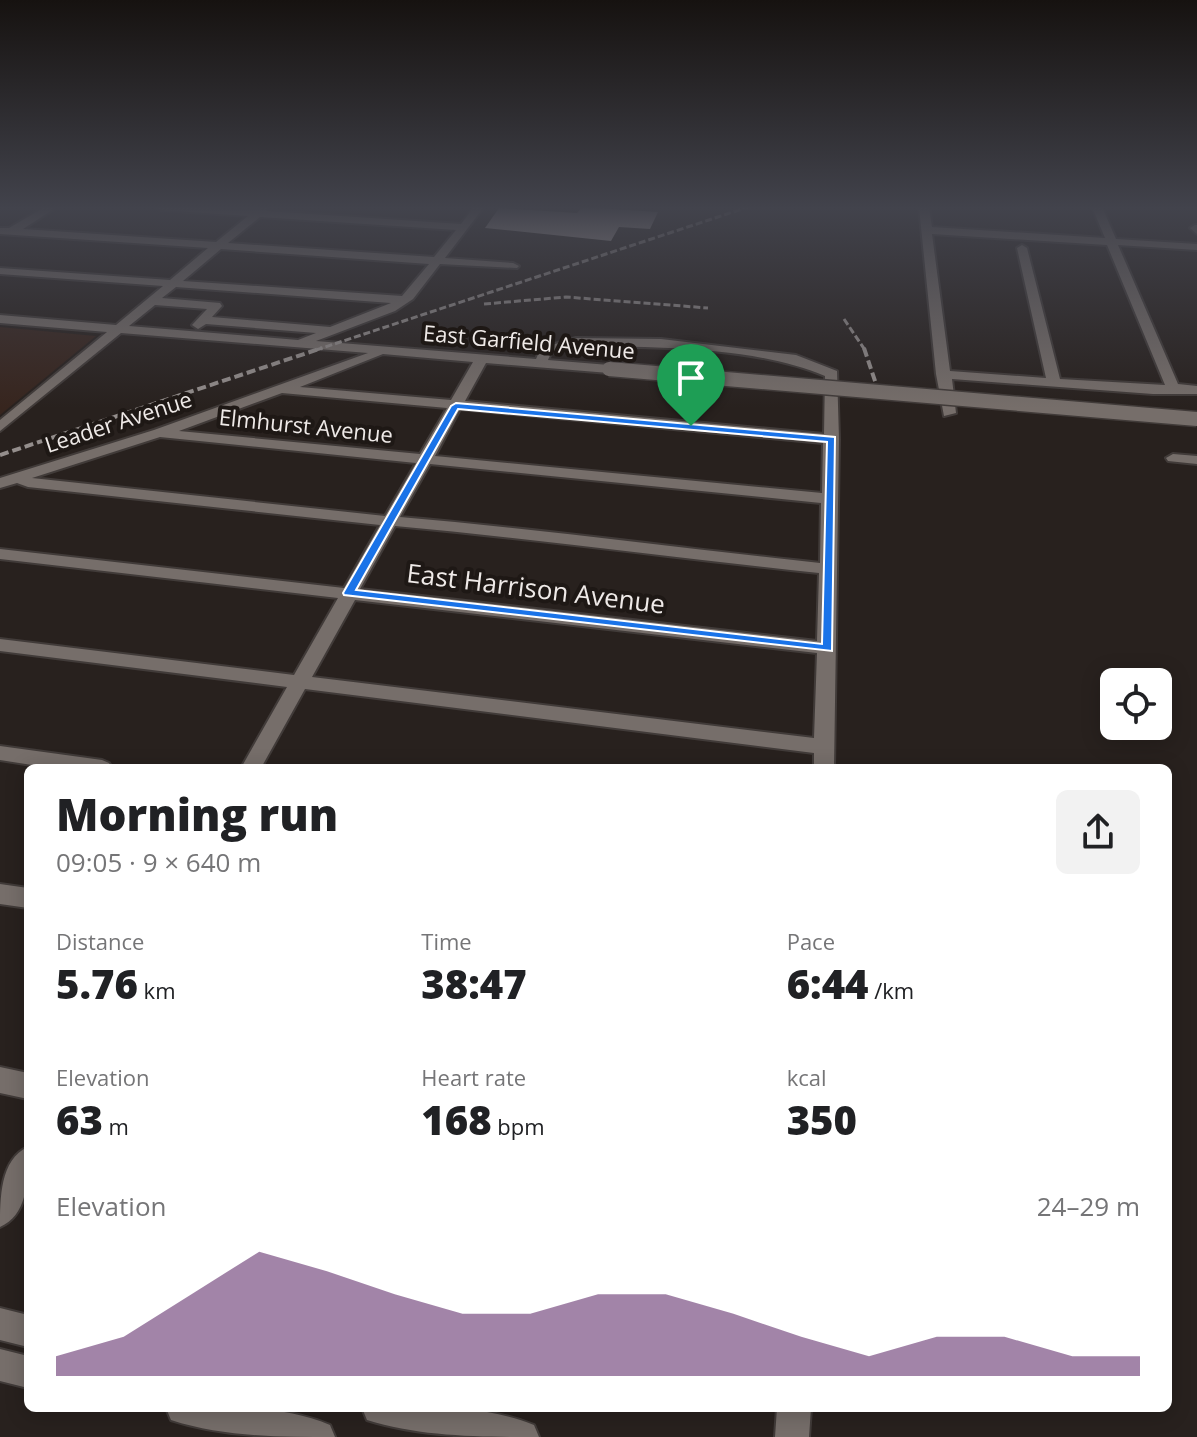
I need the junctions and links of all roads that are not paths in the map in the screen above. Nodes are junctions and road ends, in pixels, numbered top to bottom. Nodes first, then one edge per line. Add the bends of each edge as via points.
1 (44, 274) edge
2 (185, 274) edge
3 (427, 274) edge
4 (931, 274) edge
5 (1027, 274) edge
6 (1125, 274) edge
7 (174, 283) junction
8 (404, 300) junction
9 (153, 301) junction
10 (0, 319) edge
11 (203, 320) junction
12 (289, 327) junction
13 (119, 328) junction
14 (330, 330) junction
15 (190, 334) junction
16 (277, 342) junction
17 (300, 343) junction
18 (384, 351) junction
19 (481, 360) junction
20 (540, 364) junction
21 (943, 374) junction
22 (1054, 383) junction
23 (1173, 388) junction
24 (281, 389) junction
25 (1197, 390) edge
26 (456, 406) junction
27 (949, 413) dead end
28 (1197, 419) edge
29 (0, 427) edge
30 (159, 433) junction
31 (832, 439) junction
32 (1173, 458) dead end
33 (426, 459) junction
34 (1197, 460) edge
35 (18, 477) junction
36 (0, 483) edge
37 (831, 499) junction
38 (390, 521) junction
39 (0, 554) edge
40 (830, 569) junction
41 (348, 593) junction
42 (0, 645) edge
43 (828, 648) junction
44 (299, 682) junction
45 (824, 747) junction
46 (0, 753) edge
47 (75, 764) edge
48 (253, 764) edge
49 (824, 764) edge
50 (0, 894) edge
51 (24, 897) edge
52 (0, 1080) edge
53 (24, 1085) edge
54 (24, 1168) edge
55 (0, 1212) edge
56 (0, 1324) edge
57 (24, 1330) edge
58 (0, 1365) edge
59 (24, 1371) edge
60 (202, 1412) edge
61 (399, 1412) edge
62 (794, 1412) edge
63 (318, 1437) edge
64 (522, 1437) edge
65 (792, 1437) edge

1 - 7 street
2 - 7 street
3 - 8 street
4 - 21 street
5 - 22 street
6 - 23 street
7 - 8 street
7 - 9 street
8 - 14 street
9 - 11 street via 216,306
9 - 13 street
10 - 13 street, East Garfield Avenue
11 - 12 street
11 - 15 street
12 - 14 street
12 - 16 street
13 - 15 street, East Garfield Avenue
13 - 29 street
14 - 17 street
15 - 16 street, East Garfield Avenue
16 - 17 street, East Garfield Avenue
17 - 18 street, East Garfield Avenue
18 - 19 street, East Garfield Avenue
18 - 24 street, Leader Avenue
19 - 20 street, East Garfield Avenue
19 - 26 street
20 - 28 street, East Garfield Avenue, bridge
20 - 31 street via 546,351 576,342 661,343 796,359 832,374
21 - 22 street
21 - 27 street
22 - 23 street
23 - 25 street
24 - 26 street
24 - 30 street, Leader Avenue
26 - 31 street
26 - 33 street
30 - 33 street, Elmhurst Avenue
30 - 35 street, Leader Avenue
31 - 37 street
32 - 34 street
33 - 37 street, Elmhurst Avenue
33 - 38 street
35 - 36 street, Leader Avenue
35 - 38 street
37 - 40 street
38 - 40 street
38 - 41 street
39 - 41 street, East Harrison Avenue
40 - 43 street
41 - 43 street, East Harrison Avenue
41 - 44 street
42 - 44 street
43 - 45 street
44 - 45 street
44 - 48 street
45 - 49 street
46 - 47 street
50 - 51 street
52 - 53 street
54 - 55 street
56 - 57 street
58 - 59 street
60 - 63 street
61 - 64 street
62 - 65 street

